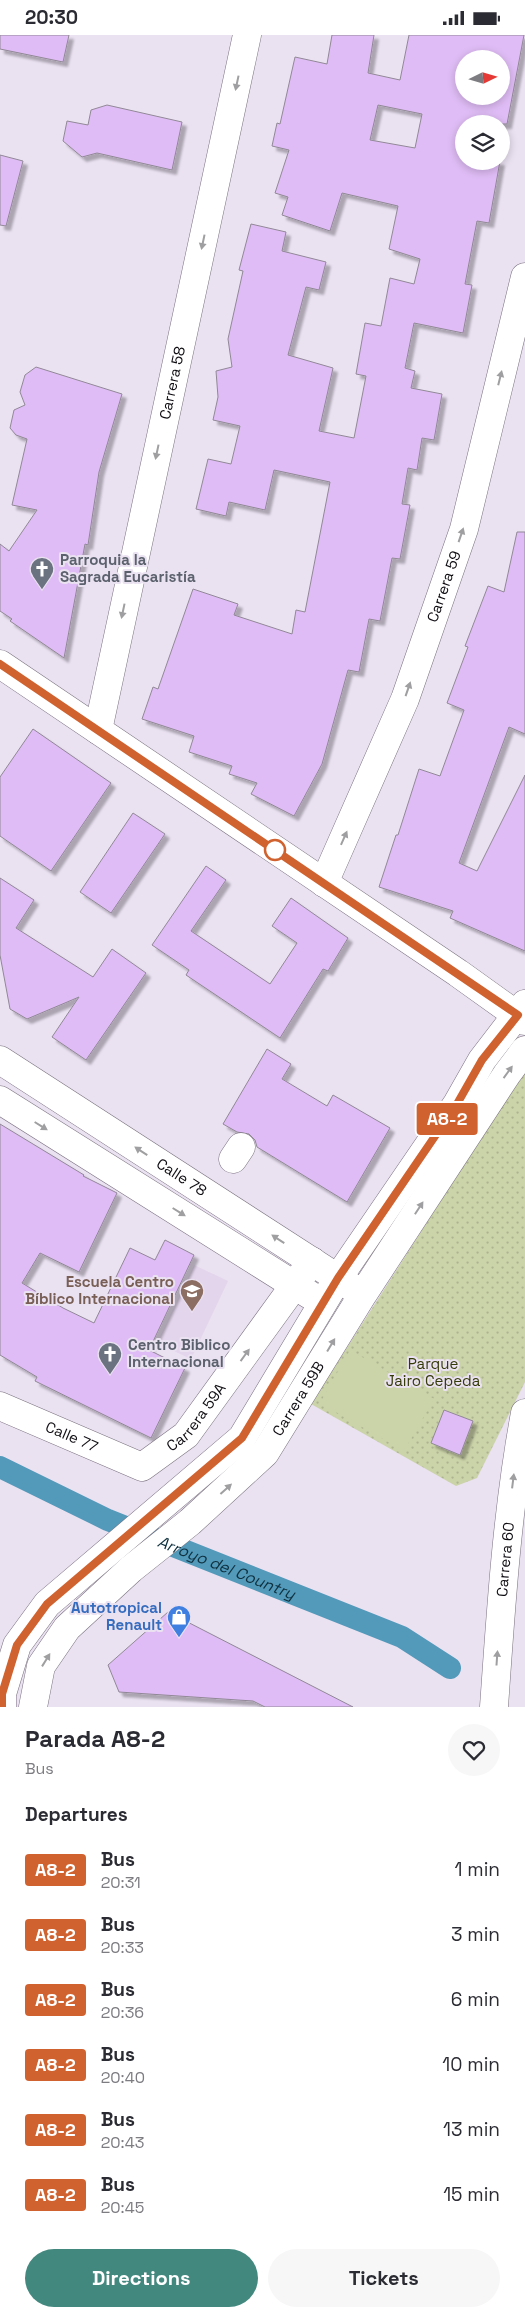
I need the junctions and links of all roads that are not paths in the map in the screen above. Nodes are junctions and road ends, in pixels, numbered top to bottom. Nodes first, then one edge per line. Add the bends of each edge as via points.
1 (247, 35) edge
2 (525, 277) edge
3 (0, 664) edge
4 (98, 730) junction
5 (324, 883) junction
6 (522, 1013) edge
7 (525, 1050) edge
8 (0, 1060) edge
9 (0, 1101) edge
10 (312, 1261) junction
11 (338, 1278) junction
12 (296, 1285) junction
13 (363, 1294) junction
14 (322, 1304) junction
15 (347, 1319) junction
16 (0, 1406) edge
17 (525, 1413) edge
18 (142, 1467) joint
19 (2, 1707) edge
20 (33, 1707) edge
21 (494, 1707) edge

1 -> 4 street, Carrera 58
5 -> 2 street, Carrera 59 via 404,699 464,529
3 - 4 street
4 - 5 street
5 - 6 street
6 - 11 street, Carrera 59B via 482,1060 457,1104
13 -> 7 street, Carrera 59B
10 -> 8 street, Calle 78
9 -> 12 street, Calle 78
10 - 11 street, Calle 78
10 - 12 street, Carrera 59A
11 - 13 street, Calle 78
11 - 14 street, Carrera 59B
12 - 14 street, Calle 78
18 -> 12 street, Carrera 59A via 186,1435
13 - 15 street, Carrera 59B
14 - 15 street, Calle 78
14 - 19 street, Carrera 59B via 242,1438 47,1604 17,1645 2,1694
20 -> 15 street, Carrera 59B via 41,1666 68,1628 265,1453
16 - 18 street, Calle 77
21 -> 17 street, Carrera 60 via 507,1530

